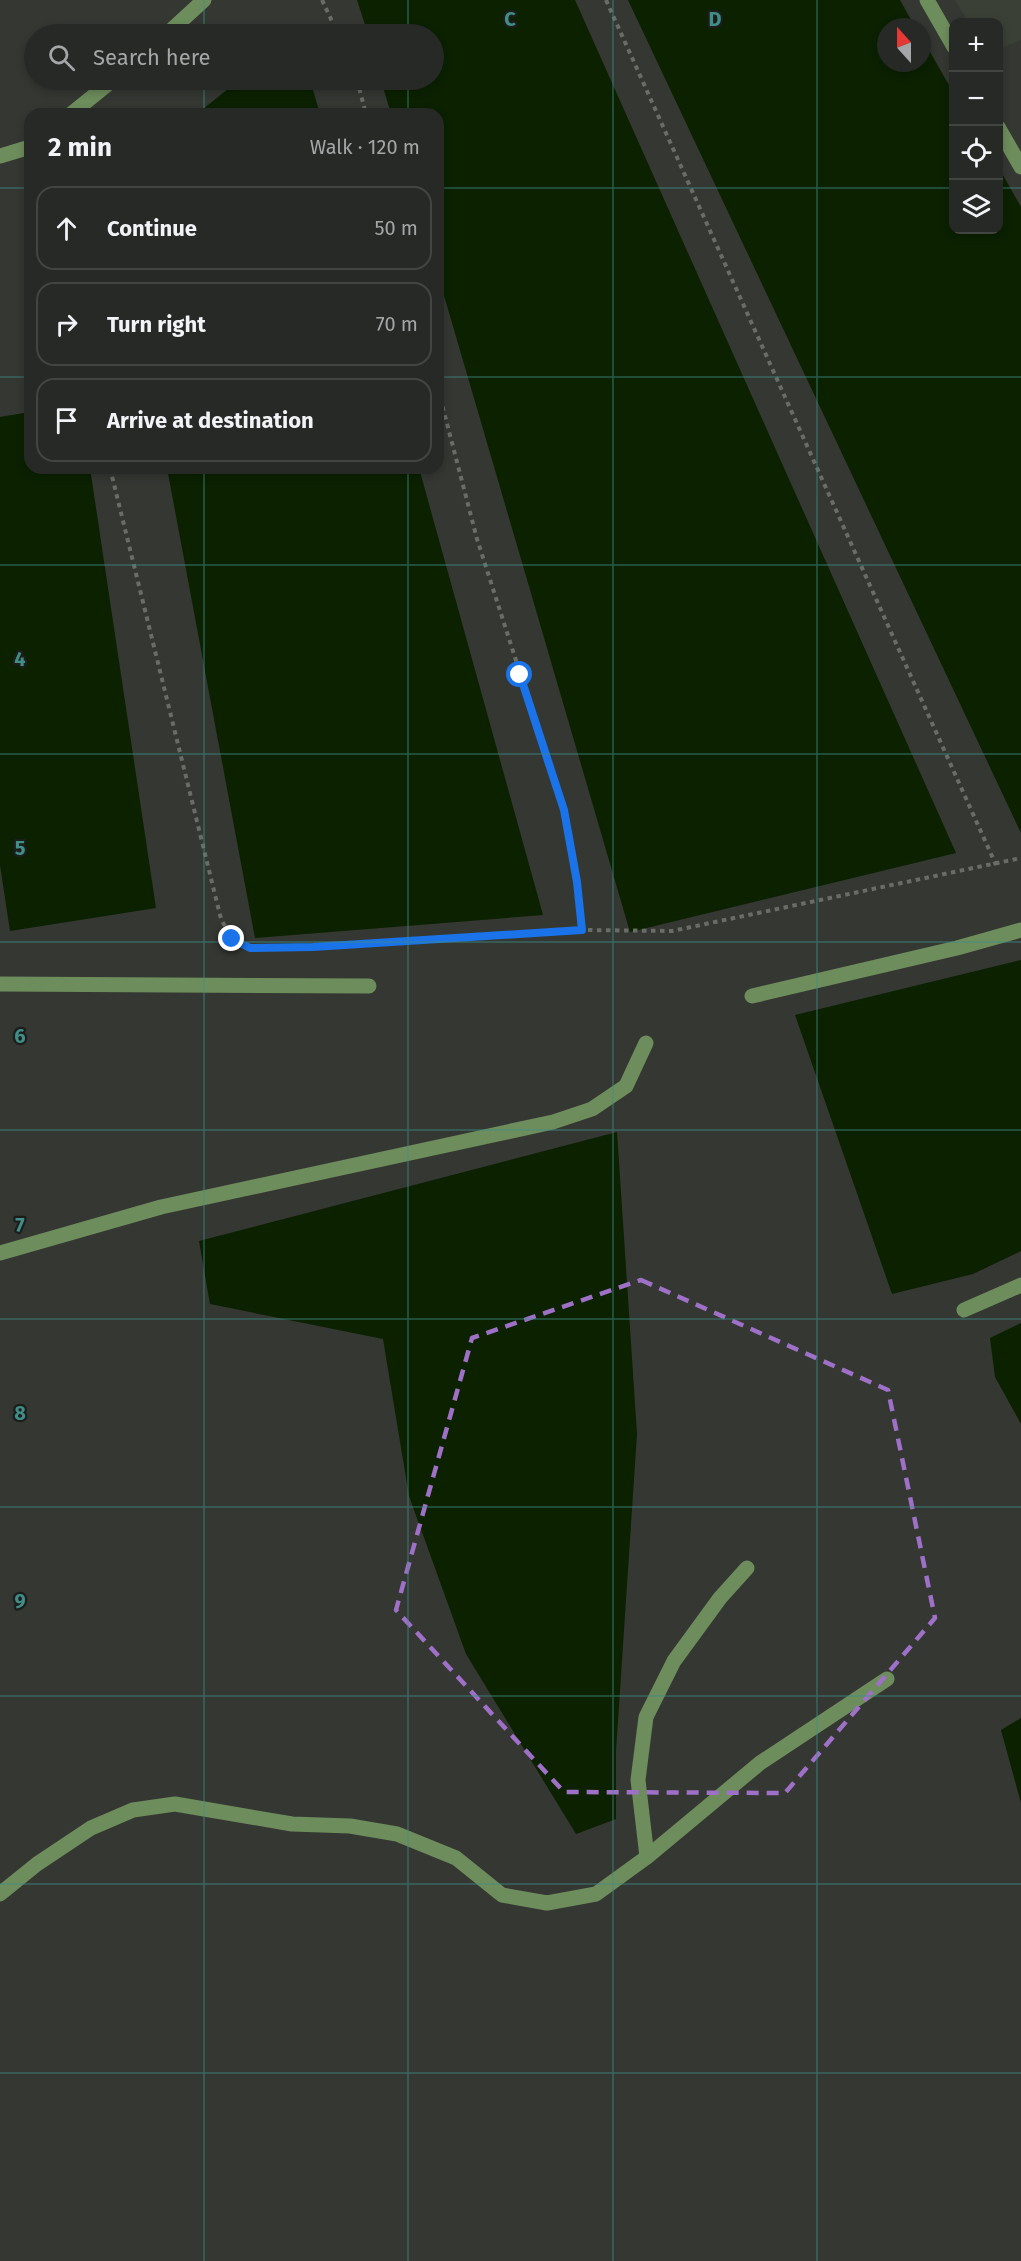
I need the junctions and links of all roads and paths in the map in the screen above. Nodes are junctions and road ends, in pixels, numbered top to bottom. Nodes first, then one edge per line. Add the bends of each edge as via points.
1 (204, 0) edge
2 (322, 0) edge
3 (606, 0) edge
4 (927, 0) edge
5 (178, 24) edge
6 (333, 24) edge
7 (949, 38) edge
8 (101, 90) edge
9 (360, 90) edge
10 (78, 108) edge
11 (364, 108) edge
12 (1003, 134) edge
13 (24, 149) edge
14 (0, 156) edge
15 (1021, 167) edge
16 (444, 412) edge
17 (111, 474) edge
18 (1021, 858) edge
19 (996, 865) junction
20 (582, 930) junction
21 (1021, 930) edge
22 (0, 984) edge
23 (369, 986) dead end
24 (752, 996) dead end
25 (646, 1043) dead end
26 (0, 1253) edge
27 (1021, 1285) edge
28 (964, 1310) dead end
29 (747, 1568) dead end
30 (887, 1679) dead end
31 (647, 1857) junction
32 (0, 1894) edge

1 - 5 street
2 - 6 path
3 - 19 path
4 - 7 street
8 - 10 street
9 - 11 path
12 - 15 street
13 - 14 street
16 - 20 path via 477,539 564,810
17 - 20 path via 221,919 232,939 250,948 313,947
18 - 19 path
19 - 20 path via 672,931
21 - 24 street
22 - 23 street
25 - 26 street via 626,1086 592,1109 553,1122 161,1207
27 - 28 street
29 - 31 street via 674,1662 646,1717 638,1780
30 - 31 street via 760,1763
31 - 32 street via 596,1894 547,1903 502,1895 456,1858 397,1834 350,1826 292,1824 176,1804 133,1810 91,1828

